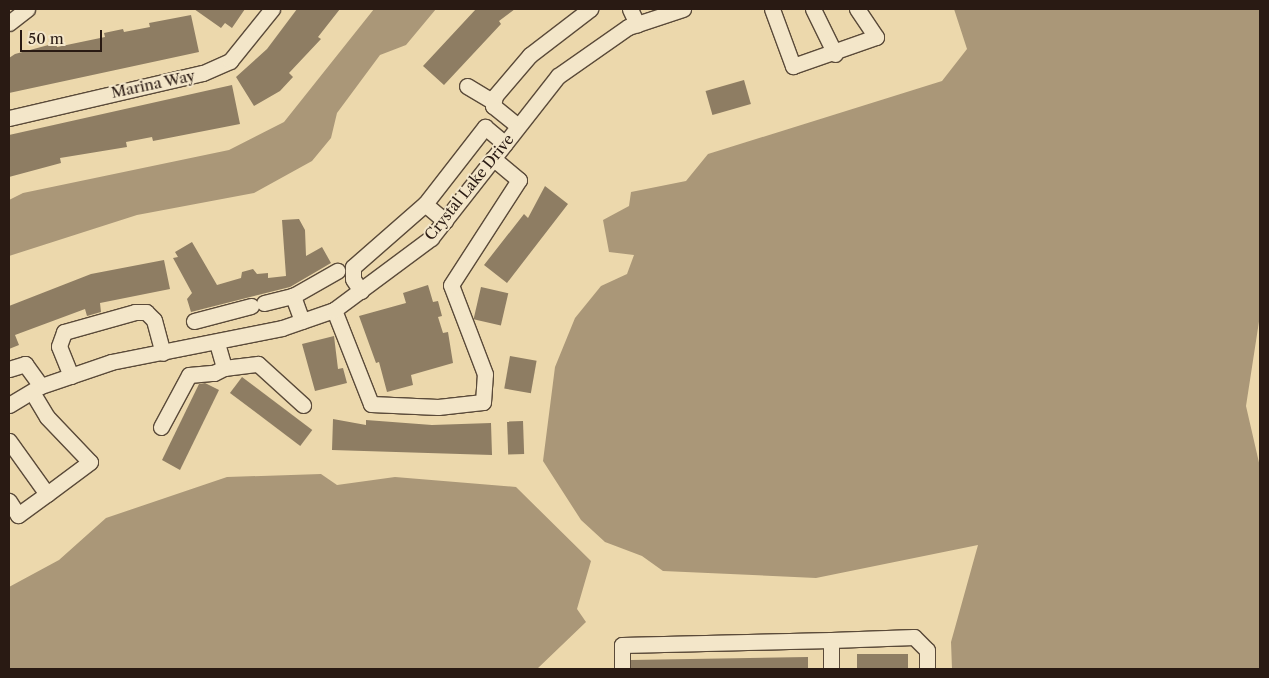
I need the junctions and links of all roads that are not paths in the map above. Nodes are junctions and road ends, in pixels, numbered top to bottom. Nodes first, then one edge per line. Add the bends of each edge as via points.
1 (27, 9) edge
2 (272, 9) edge
3 (590, 9) edge
4 (630, 9) edge
5 (682, 9) edge
6 (772, 9) edge
7 (813, 9) edge
8 (857, 9) edge
9 (9, 23) edge
10 (637, 24) junction
11 (835, 54) junction
12 (467, 86) dead end
13 (492, 102) junction
14 (9, 118) edge
15 (518, 126) junction
16 (505, 144) junction
17 (493, 158) junction
18 (425, 204) junction
19 (445, 221) junction
20 (337, 270) dead end
21 (361, 291) junction
22 (293, 296) junction
23 (334, 310) junction
24 (226, 313) junction
25 (194, 321) dead end
26 (302, 321) junction
27 (224, 341) junction
28 (163, 353) junction
29 (224, 368) junction
30 (9, 369) edge
31 (71, 376) junction
32 (37, 389) junction
33 (9, 405) edge
34 (303, 405) dead end
35 (161, 427) dead end
36 (9, 441) edge
37 (47, 494) junction
38 (9, 501) edge
39 (13, 519) edge
40 (831, 640) junction
41 (622, 669) edge
42 (831, 669) edge
43 (927, 669) edge

1 - 9 street
2 - 14 street, Marina Way via 230,61 203,73
3 - 13 street via 530,55
4 - 10 street
5 - 10 street, Crystal Lake Drive
6 - 11 street via 793,66
7 - 11 street
8 - 11 street via 876,36
10 - 15 street, Crystal Lake Drive via 558,76
12 - 13 street
13 - 15 street via 497,111
15 - 16 street, Crystal Lake Drive
16 - 17 street, Crystal Lake Drive
16 - 18 street via 485,127
17 - 19 street, Crystal Lake Drive
17 - 23 street via 519,180 451,285 485,374 483,402 438,407 371,404
18 - 19 street
18 - 21 street via 352,267 353,279
19 - 21 street, Crystal Lake Drive via 431,238
20 - 22 street
21 - 23 street, Crystal Lake Drive
22 - 24 street
22 - 26 street
23 - 26 street, Crystal Lake Drive
24 - 25 street
24 - 27 street
26 - 27 street, Crystal Lake Drive
27 - 28 street, Crystal Lake Drive
27 - 29 street
28 - 31 street, Crystal Lake Drive via 111,362
28 - 31 street via 154,320 146,312 135,312 64,332 60,346
29 - 34 street via 258,364
29 - 35 street via 214,373 189,375
30 - 32 street via 25,364
31 - 32 street, Crystal Lake Drive
32 - 33 street, Crystal Lake Drive
32 - 37 street via 47,417 90,462
36 - 37 street
37 - 39 street
38 - 39 street
40 - 41 street via 622,645
40 - 42 street
40 - 43 street via 914,637 927,650

